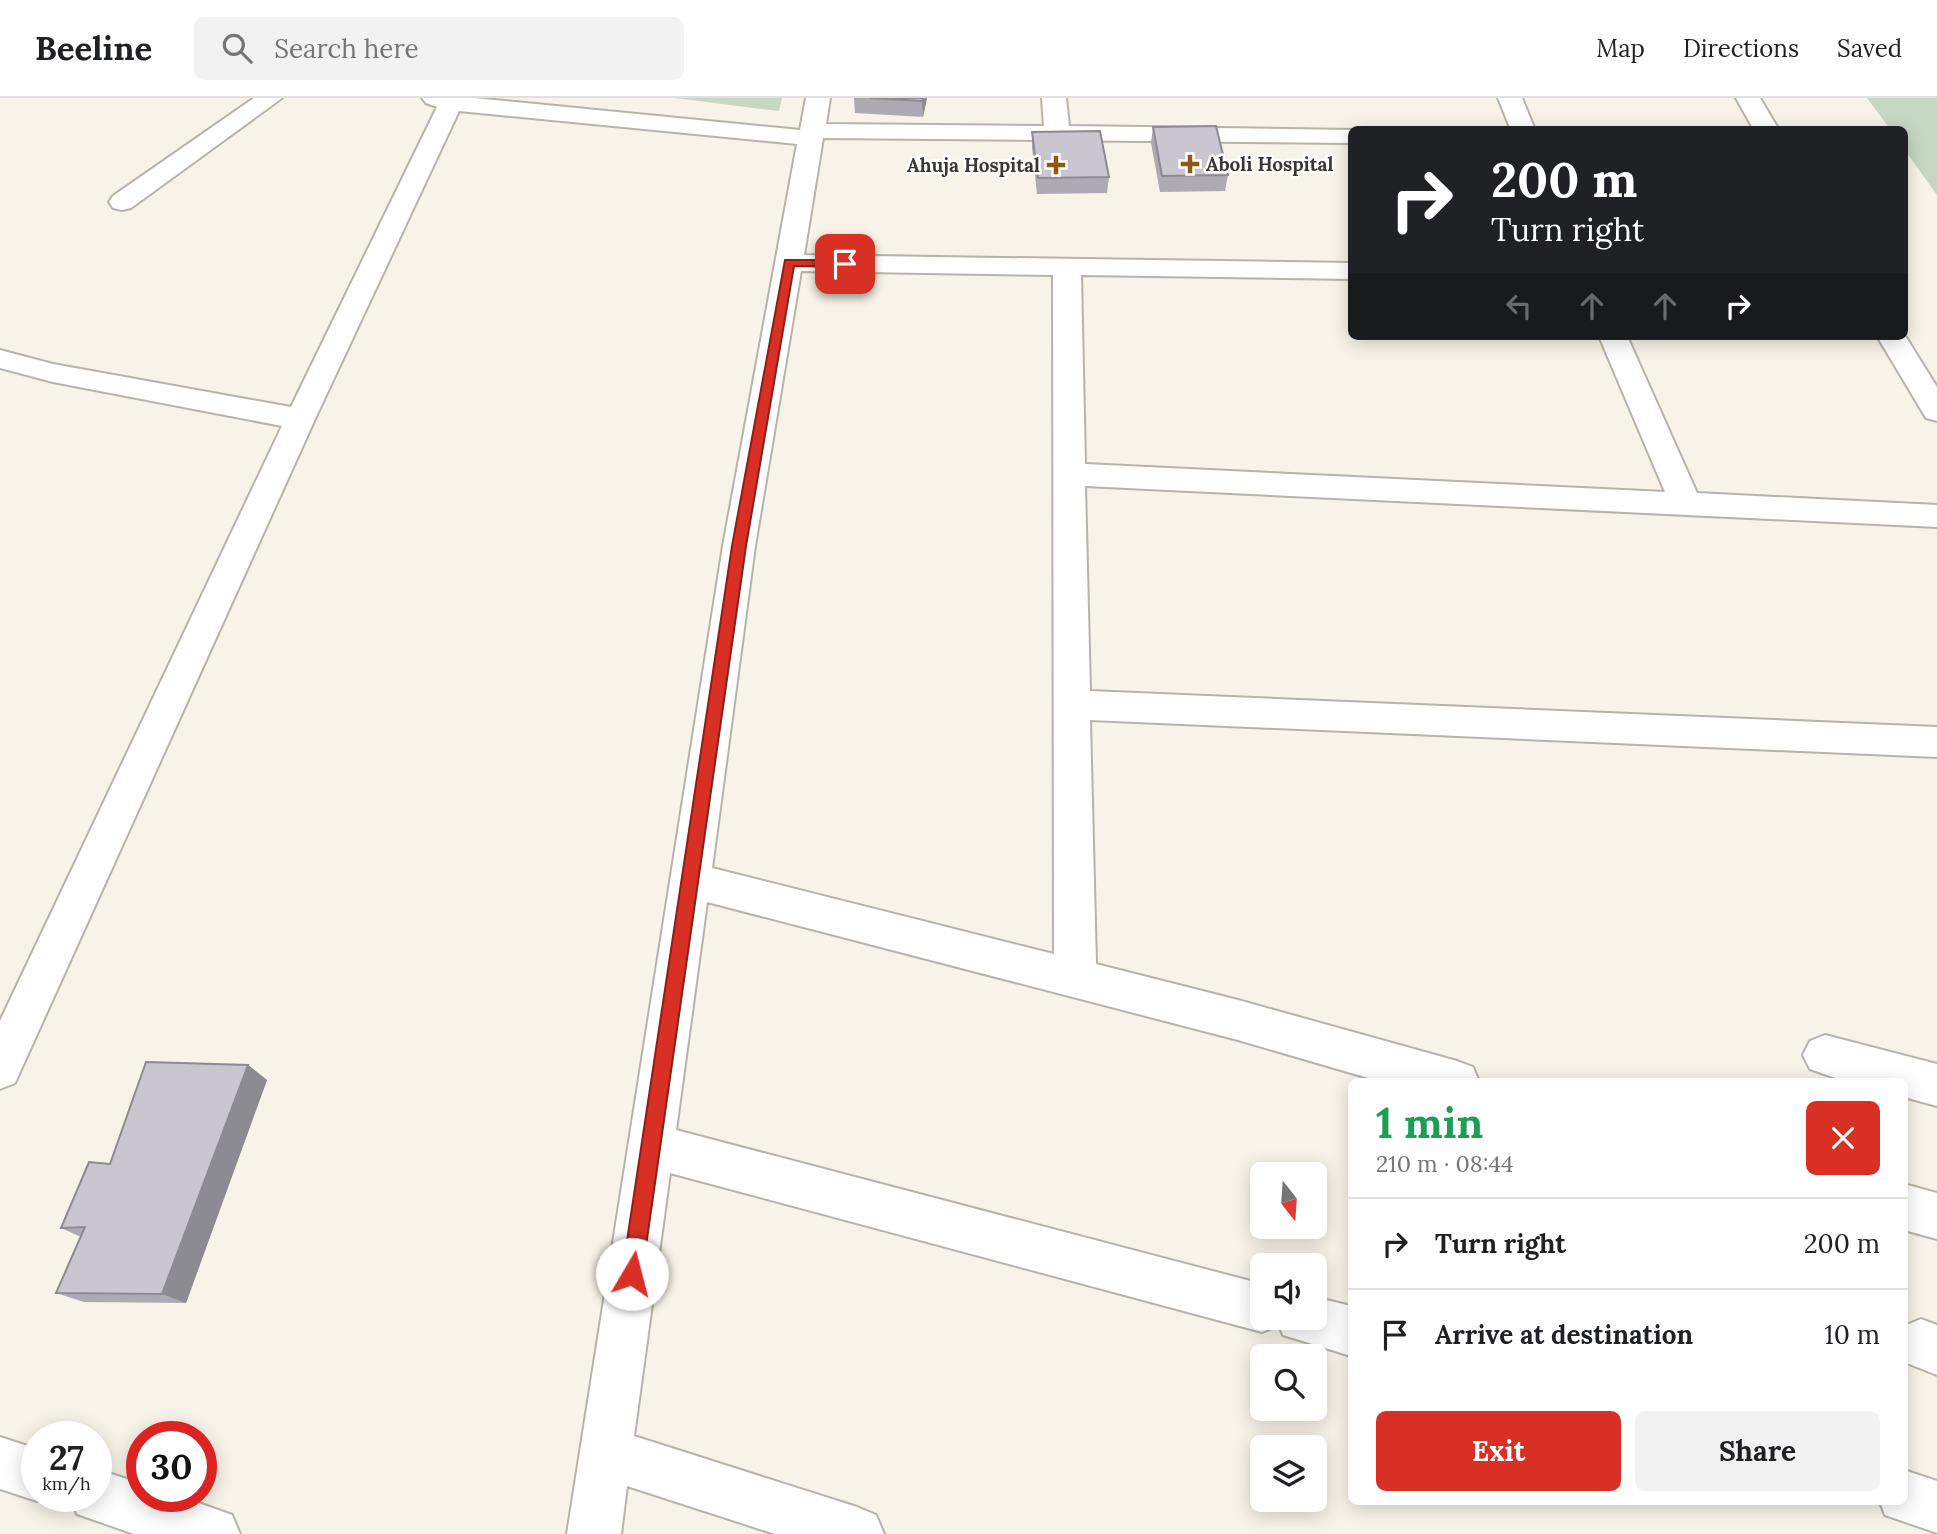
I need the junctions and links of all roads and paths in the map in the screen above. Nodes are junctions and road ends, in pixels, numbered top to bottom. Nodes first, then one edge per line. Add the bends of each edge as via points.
1 (270, 98) edge
2 (1054, 98) edge
3 (1510, 98) edge
4 (1748, 98) edge
5 (442, 100) edge
6 (814, 122) edge
7 (1521, 126) edge
8 (1765, 126) edge
9 (1057, 133) junction
10 (1348, 136) edge
11 (122, 202) dead end
12 (789, 263) junction
13 (1067, 267) junction
14 (1348, 271) edge
15 (1615, 340) edge
16 (1893, 340) edge
17 (0, 359) edge
18 (1937, 411) edge
19 (300, 419) junction
20 (1069, 474) junction
21 (1686, 504) junction
22 (1937, 516) edge
23 (1072, 705) junction
24 (1937, 742) edge
25 (690, 880) junction
26 (1075, 978) junction
27 (1825, 1055) dead end
28 (0, 1068) edge
29 (1442, 1078) edge
30 (1937, 1085) edge
31 (650, 1146) junction
32 (1908, 1208) edge
33 (1937, 1216) edge
34 (1250, 1305) edge
35 (1327, 1325) edge
36 (1348, 1330) edge
37 (606, 1453) junction
38 (0, 1462) edge
39 (21, 1469) edge
40 (1908, 1497) edge
41 (112, 1500) edge
42 (1937, 1507) edge
43 (213, 1534) edge
44 (594, 1534) edge
45 (857, 1534) edge

1 - 11 street
2 - 9 street
3 - 7 street
4 - 8 street
5 - 6 street
5 - 19 street
6 - 9 street
6 - 12 street
9 - 10 street
12 - 13 street
12 - 25 street via 739,546
13 - 14 street
13 - 20 street
15 - 21 street
16 - 18 street
17 - 19 street via 52,373
19 - 28 street
20 - 21 street
20 - 23 street
21 - 22 street
23 - 24 street
23 - 26 street
25 - 26 street
25 - 31 street
26 - 29 street
27 - 30 street
31 - 34 street
31 - 37 street
32 - 33 street
35 - 36 street
37 - 44 street
37 - 45 street
38 - 39 street
40 - 42 street
41 - 43 street

